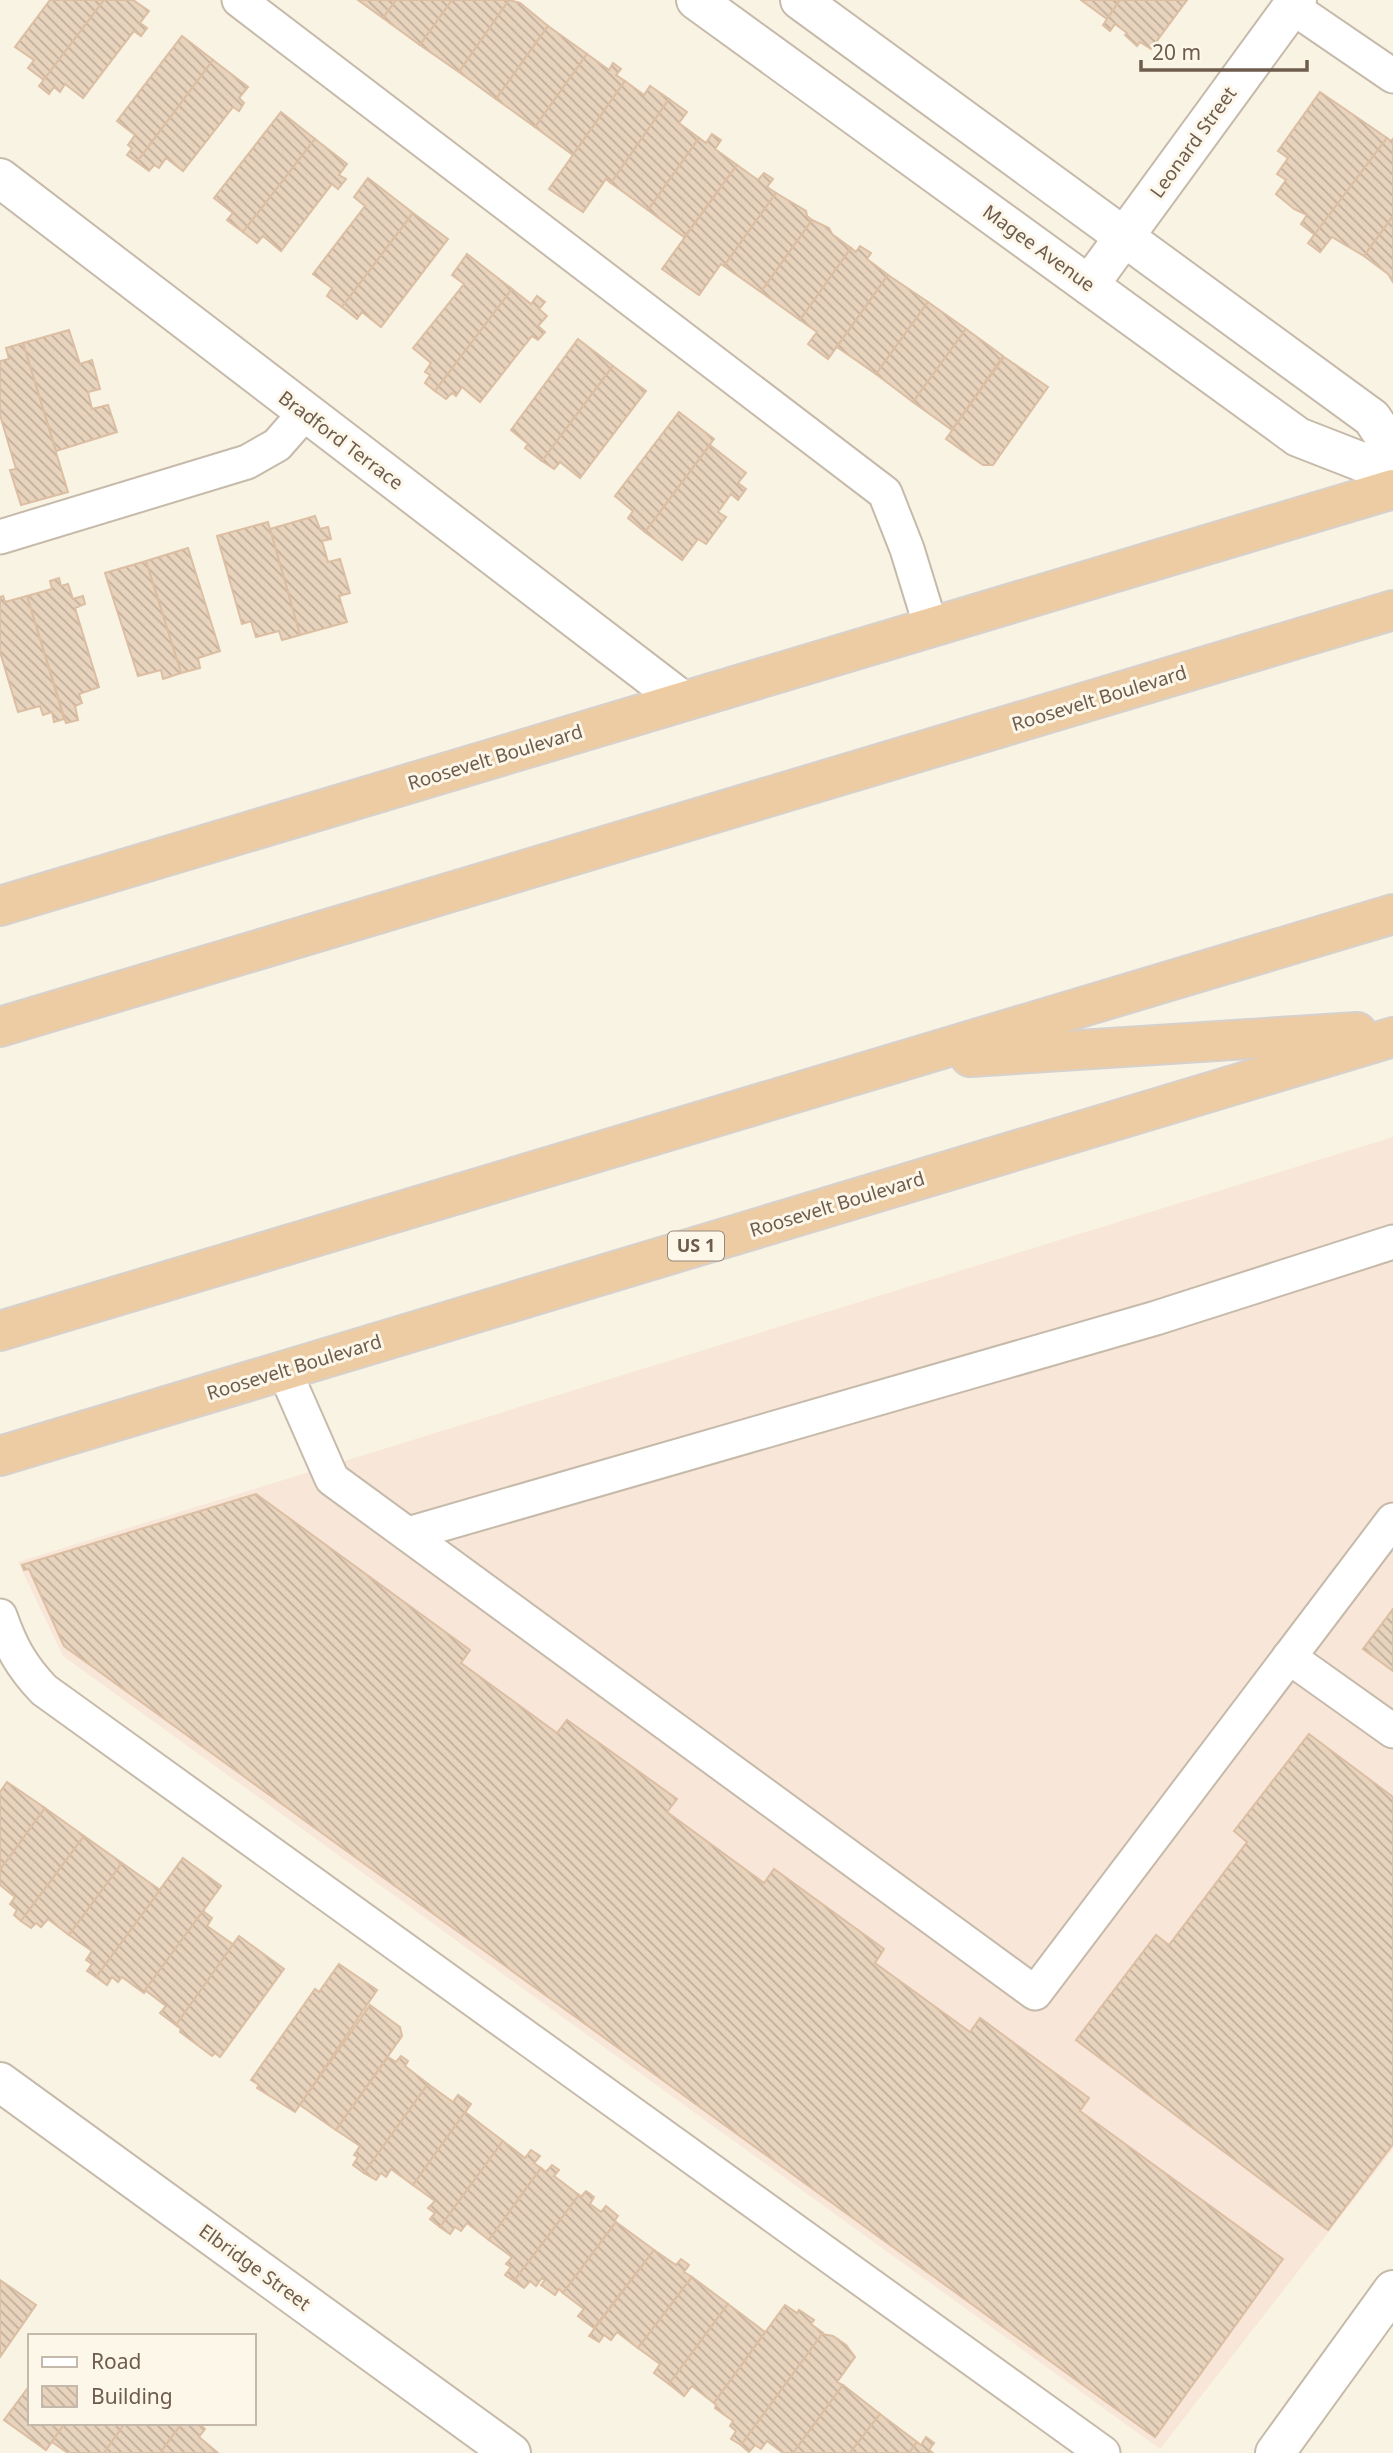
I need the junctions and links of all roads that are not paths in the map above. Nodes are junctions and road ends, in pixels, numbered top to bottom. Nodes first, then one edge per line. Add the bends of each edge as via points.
1 (239, 0) edge
2 (696, 0) edge
3 (800, 0) edge
4 (1294, 3) edge
5 (1393, 76) edge
6 (0, 178) edge
7 (1125, 236) junction
8 (1089, 285) junction
9 (305, 413) junction
10 (1393, 450) edge
11 (1393, 474) edge
12 (1393, 489) edge
13 (0, 537) edge
14 (1393, 610) edge
15 (932, 627) junction
16 (683, 701) junction
17 (60, 888) junction
18 (0, 906) edge
19 (1393, 914) edge
20 (0, 924) edge
21 (0, 1027) edge
22 (1393, 1030) edge
23 (1393, 1037) edge
24 (902, 1061) junction
25 (1393, 1242) edge
26 (43, 1318) junction
27 (0, 1331) edge
28 (0, 1343) edge
29 (284, 1370) junction
30 (0, 1455) edge
31 (1393, 1520) edge
32 (408, 1534) junction
33 (0, 1616) edge
34 (1289, 1657) junction
35 (1393, 1731) edge
36 (0, 2082) edge
37 (1393, 2290) edge
38 (511, 2453) edge
39 (1103, 2453) edge
40 (1275, 2453) edge

1 - 15 lane via 885,492
2 - 8 street, Magee Avenue
3 - 7 street
4 - 5 lane
4 - 7 street, Leonard Street
6 - 9 street, Bradford Terrace
7 - 8 street, Leonard Street
7 - 10 street via 1371,418
8 - 11 street, Magee Avenue via 1298,437
9 - 13 lane via 277,445 247,462
9 - 16 street, Bradford Terrace
12 - 15 highway, Roosevelt Boulevard
14 - 21 highway, Roosevelt Boulevard
15 - 16 highway, Roosevelt Boulevard
16 - 17 highway, Roosevelt Boulevard
17 - 18 highway, Roosevelt Boulevard
17 - 20 highway
19 - 24 highway
22 - 24 highway
23 - 29 highway, Roosevelt Boulevard / US 1
24 - 26 highway
25 - 32 lane via 1156,1318
26 - 27 highway
26 - 28 highway
29 - 30 highway, Roosevelt Boulevard / US 1
29 - 32 lane via 332,1479
31 - 34 lane
32 - 34 lane via 1035,1993
33 - 39 lane via 25,1670 44,1690
34 - 35 lane
36 - 38 street, Elbridge Street
37 - 40 street

